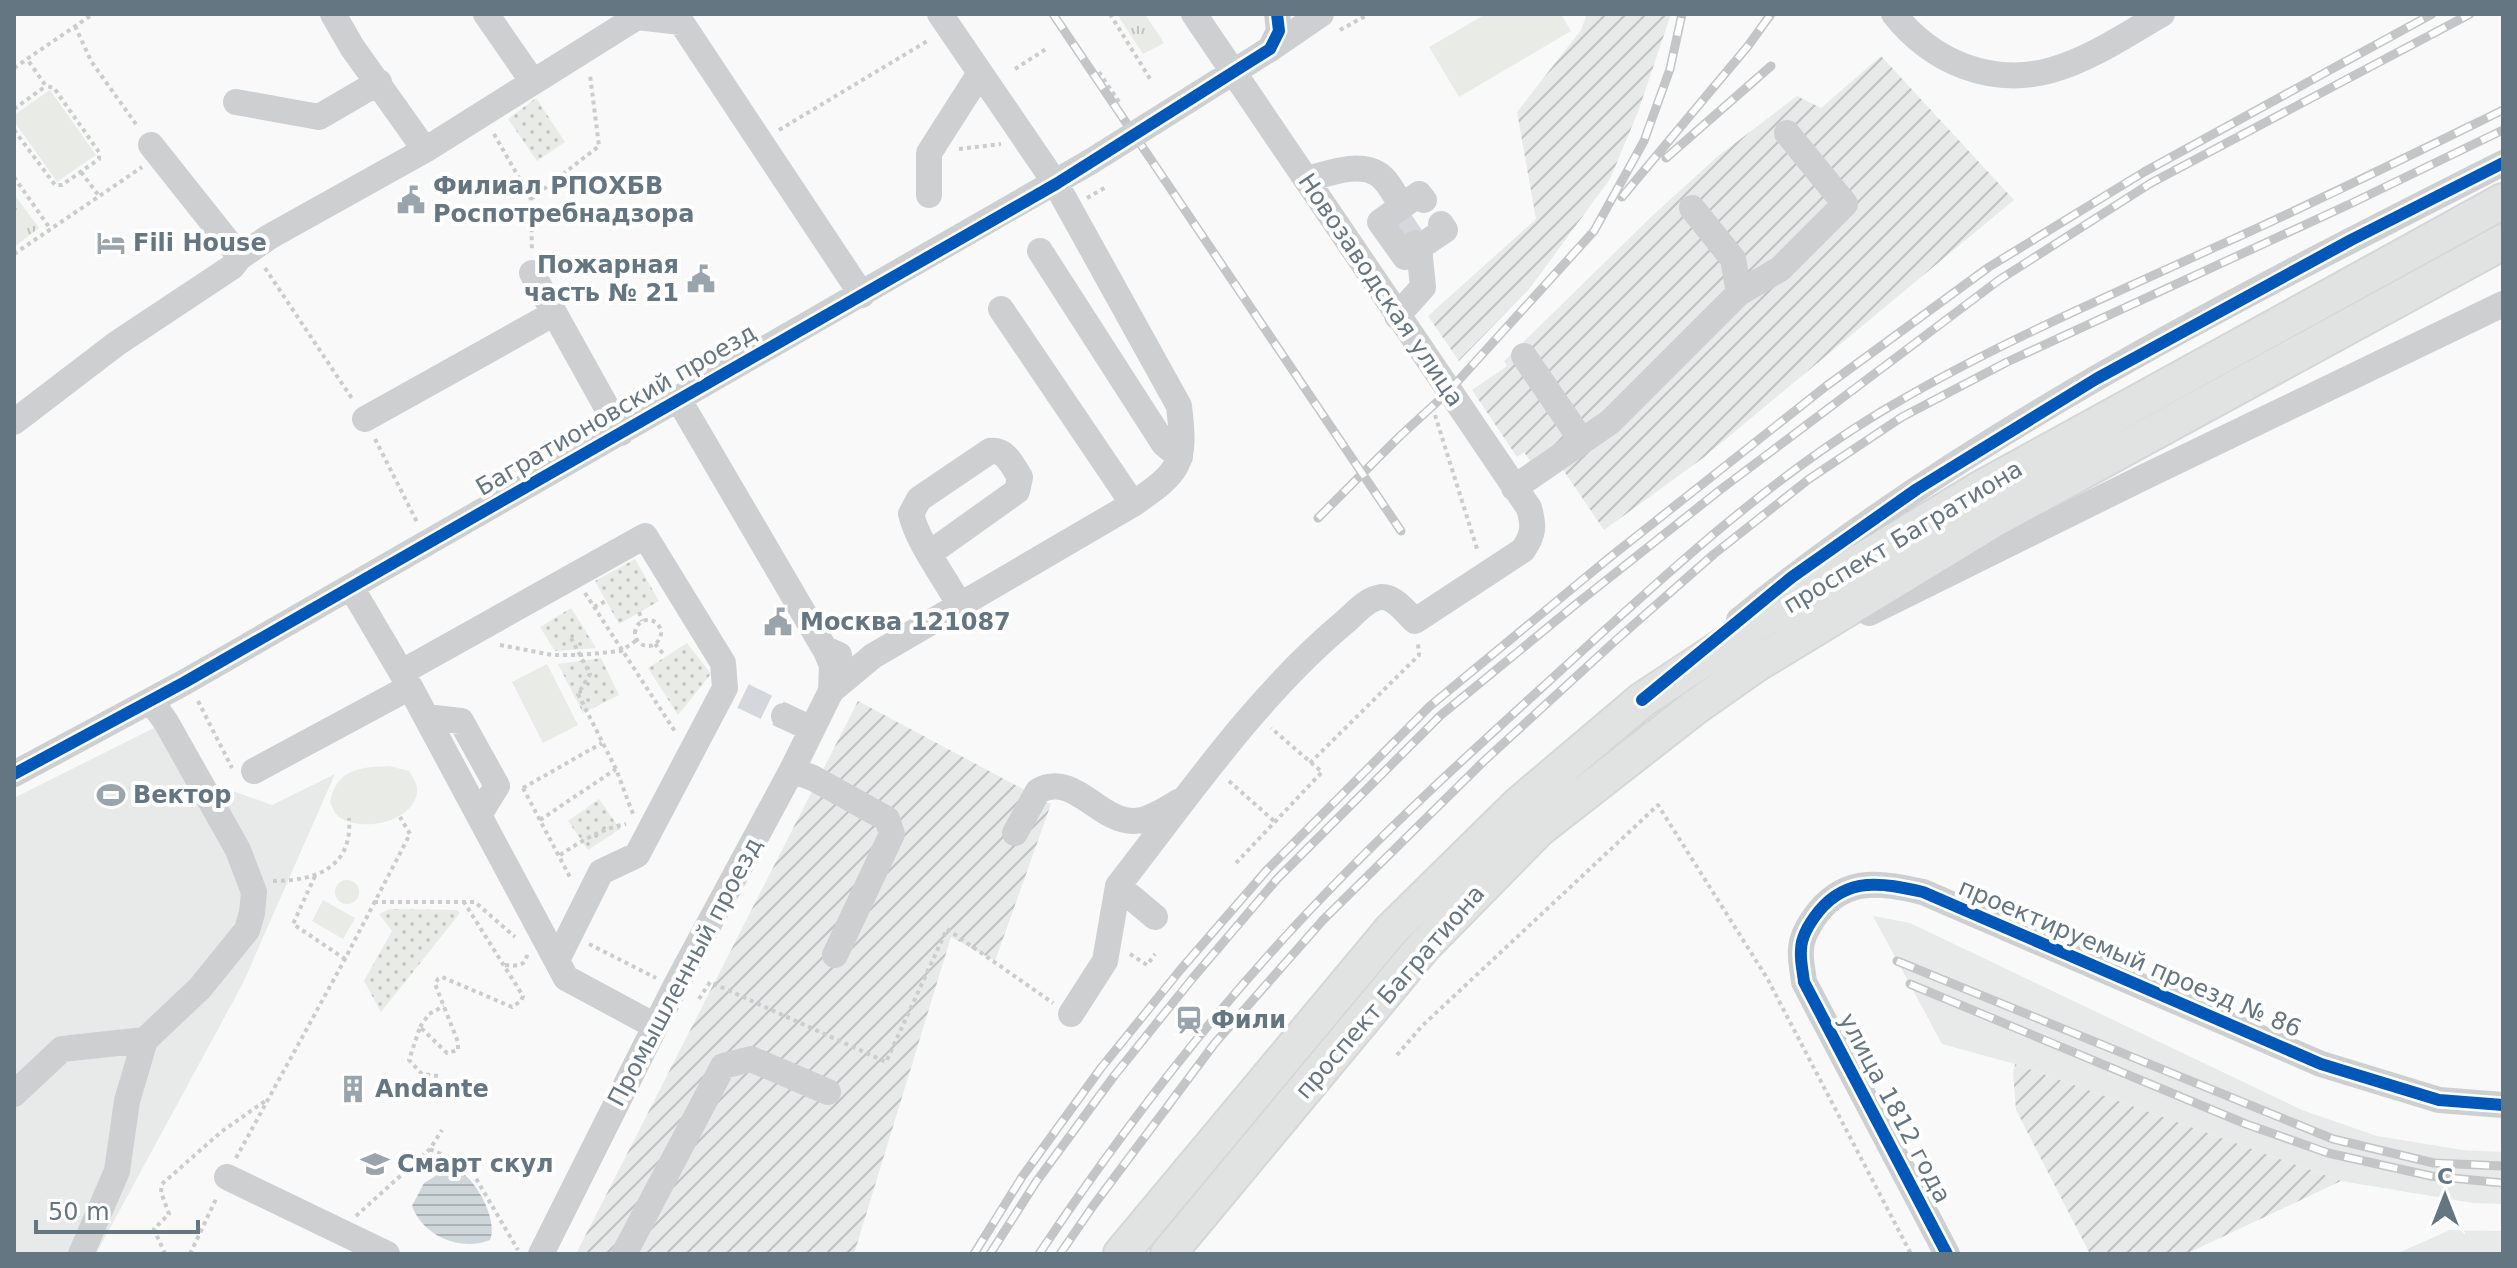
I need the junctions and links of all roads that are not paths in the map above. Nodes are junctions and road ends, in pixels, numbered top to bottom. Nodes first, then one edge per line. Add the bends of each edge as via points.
1 (333, 14) edge
2 (486, 14) edge
3 (1194, 14) edge
4 (1277, 14) edge
5 (1321, 14) edge
6 (1894, 14) edge
7 (2162, 14) edge
8 (678, 18) edge
9 (936, 26) edge
10 (1270, 49) junction
11 (1234, 72) junction
12 (980, 73) junction
13 (379, 82) junction
14 (533, 82) junction
15 (236, 102) dead end
16 (1787, 133) dead end
17 (156, 150) road end
18 (425, 150) junction
19 (2503, 163) edge
20 (1307, 179) junction
21 (1056, 184) junction
22 (929, 195) dead end
23 (2503, 201) edge
24 (1692, 208) dead end
25 (2503, 242) edge
26 (1040, 251) dead end
27 (246, 253) junction
28 (532, 273) road end
29 (1739, 293) junction
30 (862, 295) junction
31 (2503, 304) edge
32 (1001, 309) dead end
33 (553, 314) junction
34 (1397, 316) junction
35 (1524, 356) dead end
36 (679, 400) junction
37 (2180, 400) junction
38 (365, 419) road end
39 (14, 422) edge
40 (621, 433) junction
41 (1582, 441) junction
42 (1180, 457) junction
43 (1522, 498) junction
44 (1133, 504) junction
45 (930, 553) dead end
46 (351, 587) junction
47 (960, 606) junction
48 (825, 649) junction
49 (873, 656) junction
50 (406, 680) junction
51 (831, 691) junction
52 (1642, 700) junction
53 (151, 701) junction
54 (1694, 708) junction
55 (784, 716) tunnel mouth
56 (812, 729) junction
57 (792, 770) junction
58 (254, 771) road end
59 (14, 774) edge
60 (1188, 797) junction
61 (1015, 833) dead end
62 (1118, 886) junction
63 (1155, 917) dead end
64 (835, 955) dead end
65 (557, 960) junction
66 (1804, 982) joint
67 (1063, 1010) road end
68 (655, 1026) junction
69 (145, 1040) junction
70 (828, 1092) dead end
71 (14, 1094) edge
72 (2503, 1105) edge
73 (227, 1177) road end
74 (530, 1253) edge
75 (81, 1254) edge
76 (387, 1254) edge
77 (624, 1254) edge
78 (1121, 1254) edge
79 (1168, 1254) edge
80 (1947, 1254) edge

1 - 13 street
2 - 14 street
3 - 11 street, Новозаводская улица
4 - 10 street via 1279,31
5 - 10 street
6 - 7 street via 1944,59 1982,73 2020,75 2052,70 2088,55
8 - 14 street via 637,17
8 - 30 street
9 - 12 street
10 - 11 street
11 - 20 street, Новозаводская улица
11 - 21 street, Багратионовский проезд, bridge
12 - 21 street
12 - 22 street via 929,153
13 - 15 street via 319,117
13 - 18 street
14 - 18 street
16 - 29 street via 1845,204 1780,269
17 - 27 street
18 - 27 street
19 - 52 street via 2096,379 1917,489 1792,577
20 - 34 street, Новозаводская улица
20 - 34 street via 1343,169 1381,175 1406,208 1380,222 1405,257 1427,237 1423,287
21 - 30 street, Багратионовский проезд
21 - 42 street via 1179,406
23 - 37 main road, проспект Багратиона
24 - 29 street via 1733,259
25 - 37 main road, проспект Багратиона
26 - 42 street via 1164,444
27 - 39 street
28 - 33 street
29 - 41 street via 1610,422
30 - 36 street, Багратионовский проезд
31 - 54 street via 1908,592
32 - 44 street
33 - 38 street
33 - 40 street
34 - 43 street, Новозаводская улица
35 - 41 street
36 - 40 street, Багратионовский проезд
36 - 48 street
37 - 52 main road, проспект Багратиона via 1978,490
37 - 54 main road, проспект Багратиона
40 - 46 street, Багратионовский проезд
41 - 43 street
42 - 44 street, Промышленный проезд via 1166,482
43 - 60 street via 1534,526 1523,550 1415,621 1394,600 1370,600 1254,713
44 - 47 street, Промышленный проезд
45 - 47 street
46 - 50 street
46 - 53 street, Багратионовский проезд
47 - 49 street, Промышленный проезд
48 - 49 street via 853,659
48 - 51 street via 832,665
49 - 51 street, Промышленный проезд
50 - 58 street
50 - 65 street
50 - 65 street via 464,638 645,536 723,663 734,692 637,855 601,872
51 - 56 street, Промышленный проезд
52 - 78 main road, проспект Багратиона via 1518,805 1392,929
53 - 59 street, Багратионовский проезд
53 - 69 street via 238,850 254,892 247,930 200,988
54 - 79 main road, проспект Багратиона via 1539,829 1423,947
55 - 56 street
56 - 57 street, Промышленный проезд
57 - 64 street via 887,819 891,826 892,834
57 - 68 street, Промышленный проезд
60 - 61 street via 1137,822 1062,786 1046,787 1038,791
60 - 62 street
62 - 63 street
62 - 67 street via 1105,961
65 - 68 street via 566,978
66 - 72 street, проектируемый проезд № 86 via 1800,948 1811,920 1830,898 1852,887 1887,884 1923,892 2321,1064 2439,1100
66 - 80 street, улица 1812 года
68 - 74 street, Промышленный проезд
69 - 71 street via 62,1049
69 - 75 street via 127,1101 117,1171
70 - 77 street via 751,1059 723,1066
73 - 76 street

